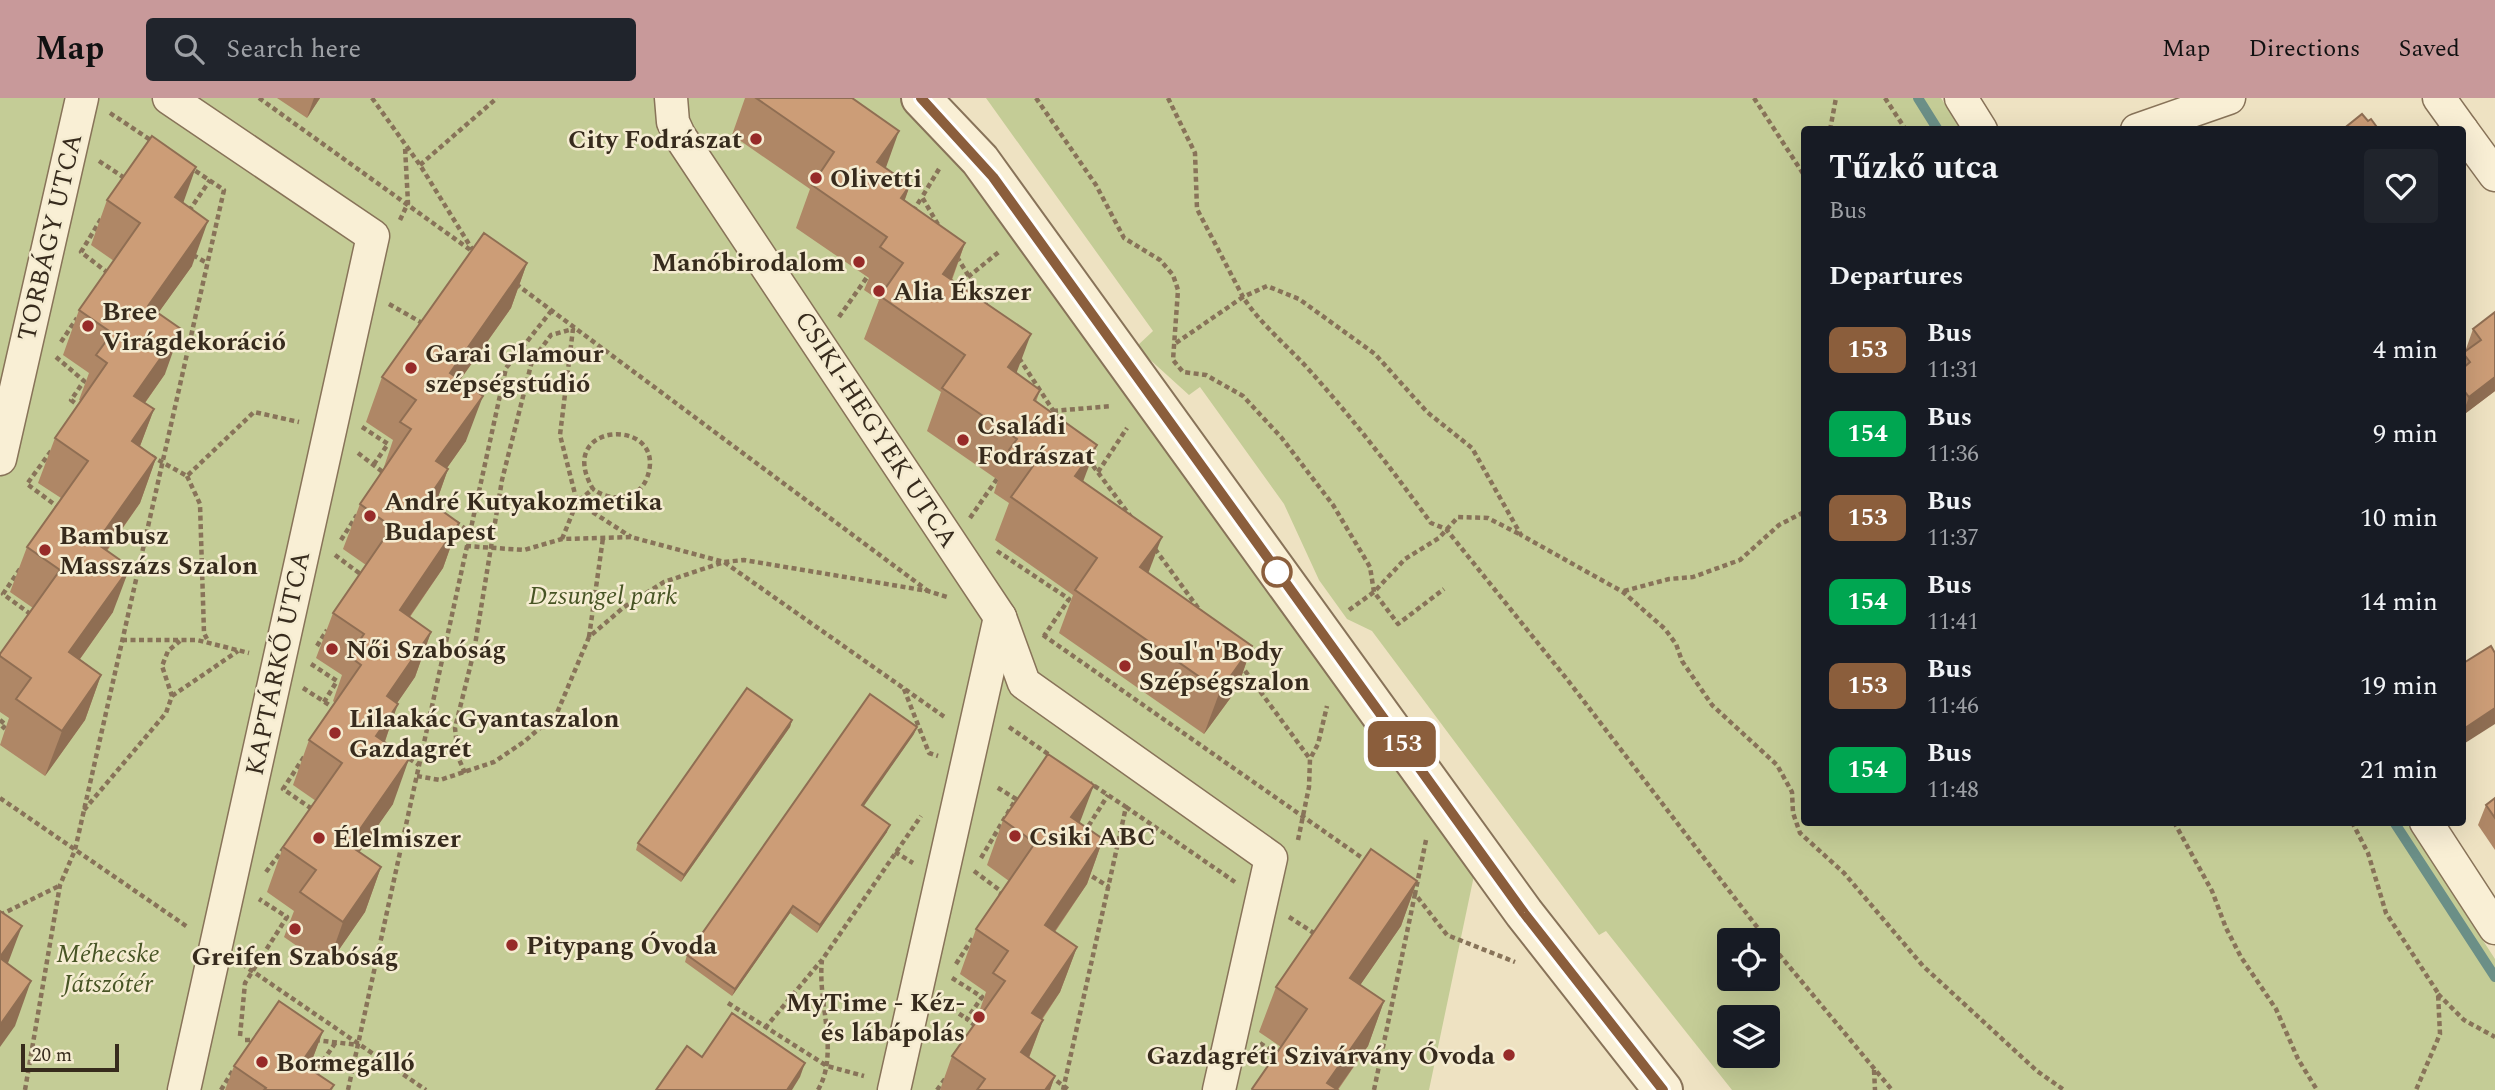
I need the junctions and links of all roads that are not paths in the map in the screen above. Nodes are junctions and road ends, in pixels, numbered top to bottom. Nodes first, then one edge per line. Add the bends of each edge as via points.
1 (169, 98) edge
2 (671, 98) edge
3 (921, 98) edge
4 (1961, 98) edge
5 (2229, 98) edge
6 (2438, 98) edge
7 (92, 103) edge
8 (1978, 126) edge
9 (2148, 126) edge
10 (2459, 126) edge
11 (2466, 135) edge
12 (2495, 175) edge
13 (0, 458) edge
14 (1000, 617) junction
15 (2429, 826) edge
16 (2495, 928) edge
17 (184, 1090) edge
18 (894, 1090) edge
19 (1219, 1090) edge
20 (1663, 1090) edge

1 - 17 street, KAPTÁRKŐ UTCA via 373,236
2 - 14 street, CSIKI-HEGYEK UTCA via 678,135
3 - 20 street via 988,170 1524,913
4 - 8 street
5 - 9 street
6 - 10 street
7 - 13 street, TORBÁGY UTCA via 70,146
11 - 12 street
14 - 18 street
14 - 19 street, CSIKI-HEGYEK UTCA via 1024,683 1270,858
15 - 16 street

